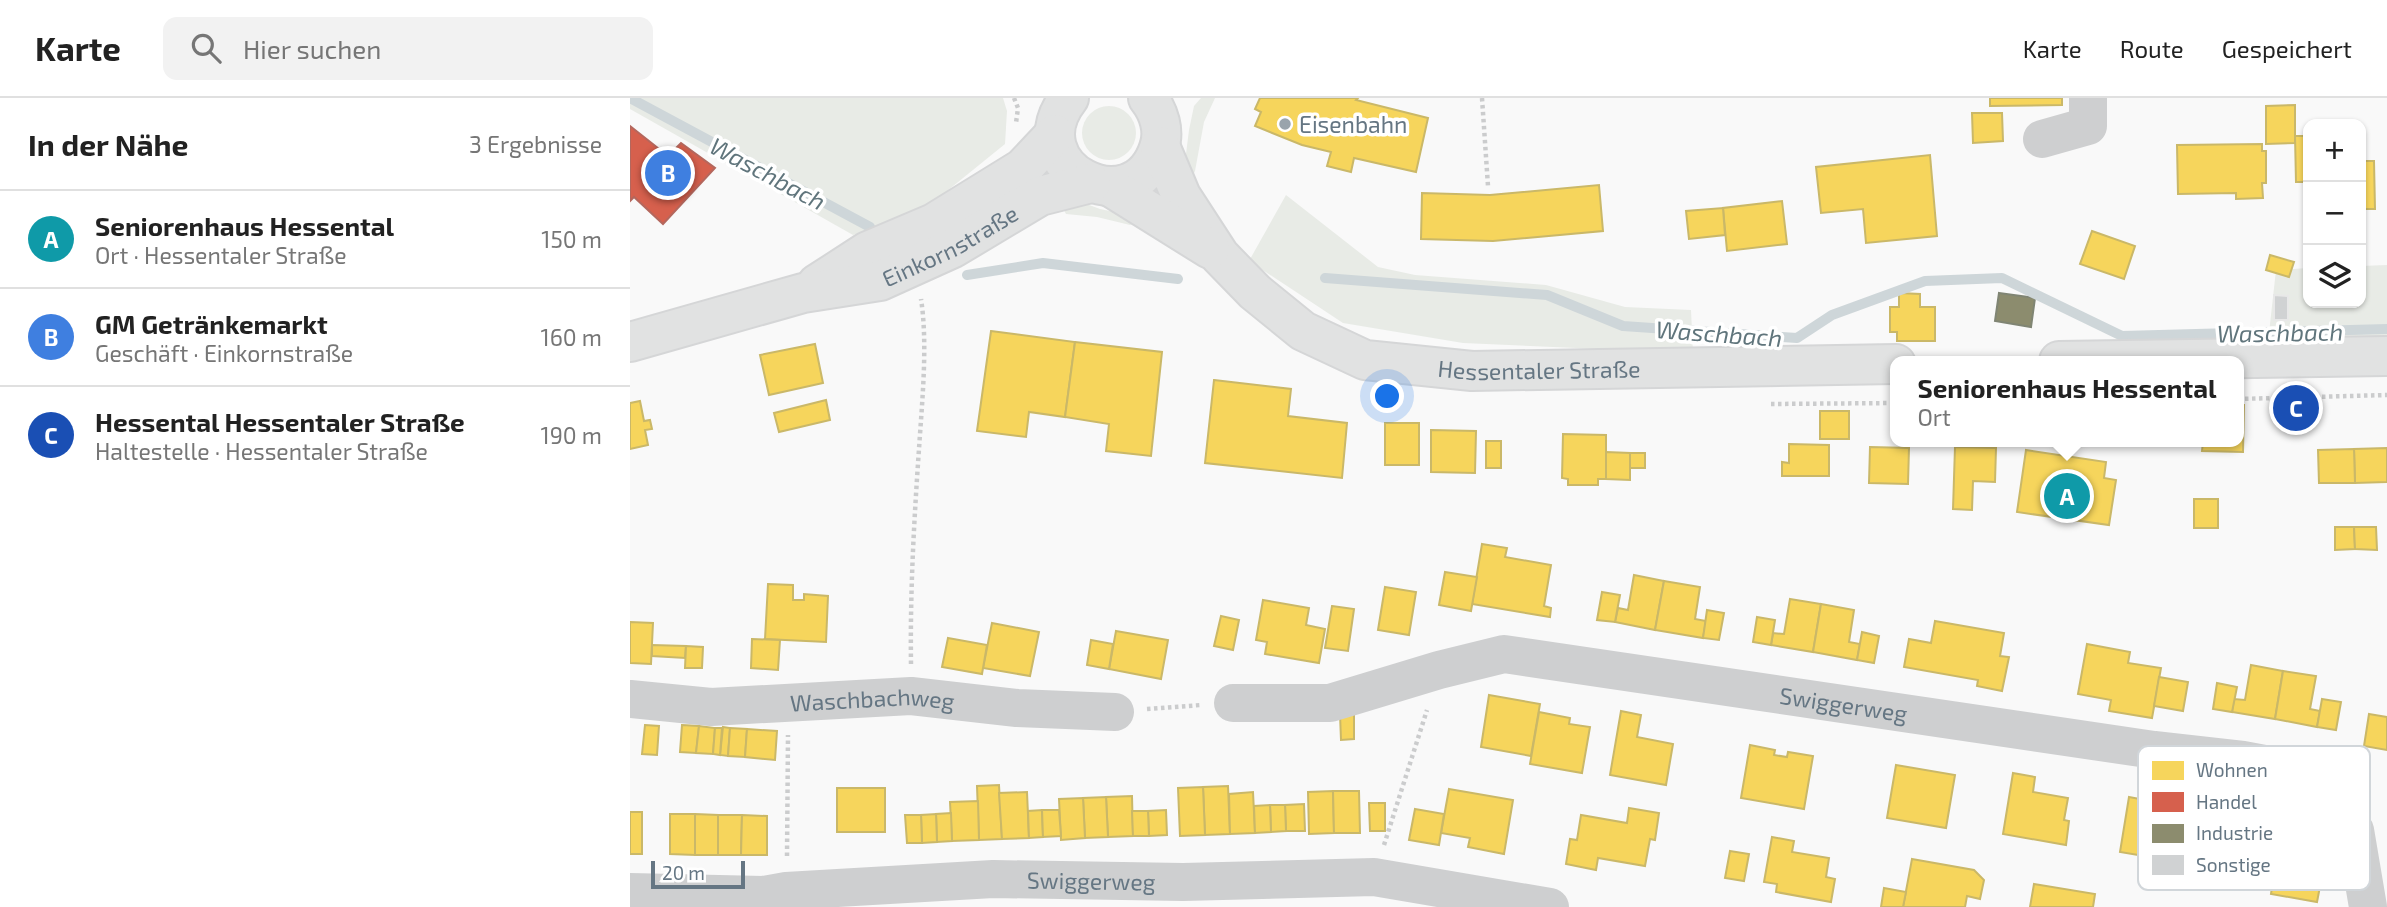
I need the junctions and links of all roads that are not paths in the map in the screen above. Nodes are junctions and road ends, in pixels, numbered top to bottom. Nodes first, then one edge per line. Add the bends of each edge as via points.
1 (1183, 98) edge
2 (2088, 98) edge
3 (1057, 112) edge
4 (1157, 125) edge
5 (2042, 139) dead end
6 (1100, 185) junction
7 (1220, 256) junction
8 (803, 293) junction
9 (630, 342) edge
10 (2387, 356) edge
11 (2244, 358) edge
12 (1890, 364) edge
13 (630, 699) edge
14 (1233, 703) road end
15 (1115, 712) road end
16 (2138, 748) edge
17 (630, 892) edge
18 (771, 898) edge
19 (1550, 907) edge

1 - 4 main road, Einkornstraße
2 - 5 street via 2088,126
3 - 6 main road, Hessentaler Straße via 1057,147 1063,160 1075,175
3 - 8 main road, Einkornstraße via 1023,168 934,223 868,251
4 - 6 main road, Einkornstraße via 1154,161 1144,173 1128,183
4 - 7 main road, Hessentaler Straße via 1181,196
6 - 7 main road, Hessentaler Straße
6 - 8 main road, Einkornstraße via 1040,197 953,248 880,281
7 - 12 main road, Hessentaler Straße via 1303,331 1365,360 1472,371
8 - 9 main road, Einkornstraße
10 - 11 main road
13 - 15 street, Waschbachweg via 711,707 911,696 1017,708
14 - 16 street, Swiggerweg via 1330,703 1504,654
17 - 18 street, Swiggerweg
18 - 19 street, Swiggerweg via 993,879 1183,882 1374,877

